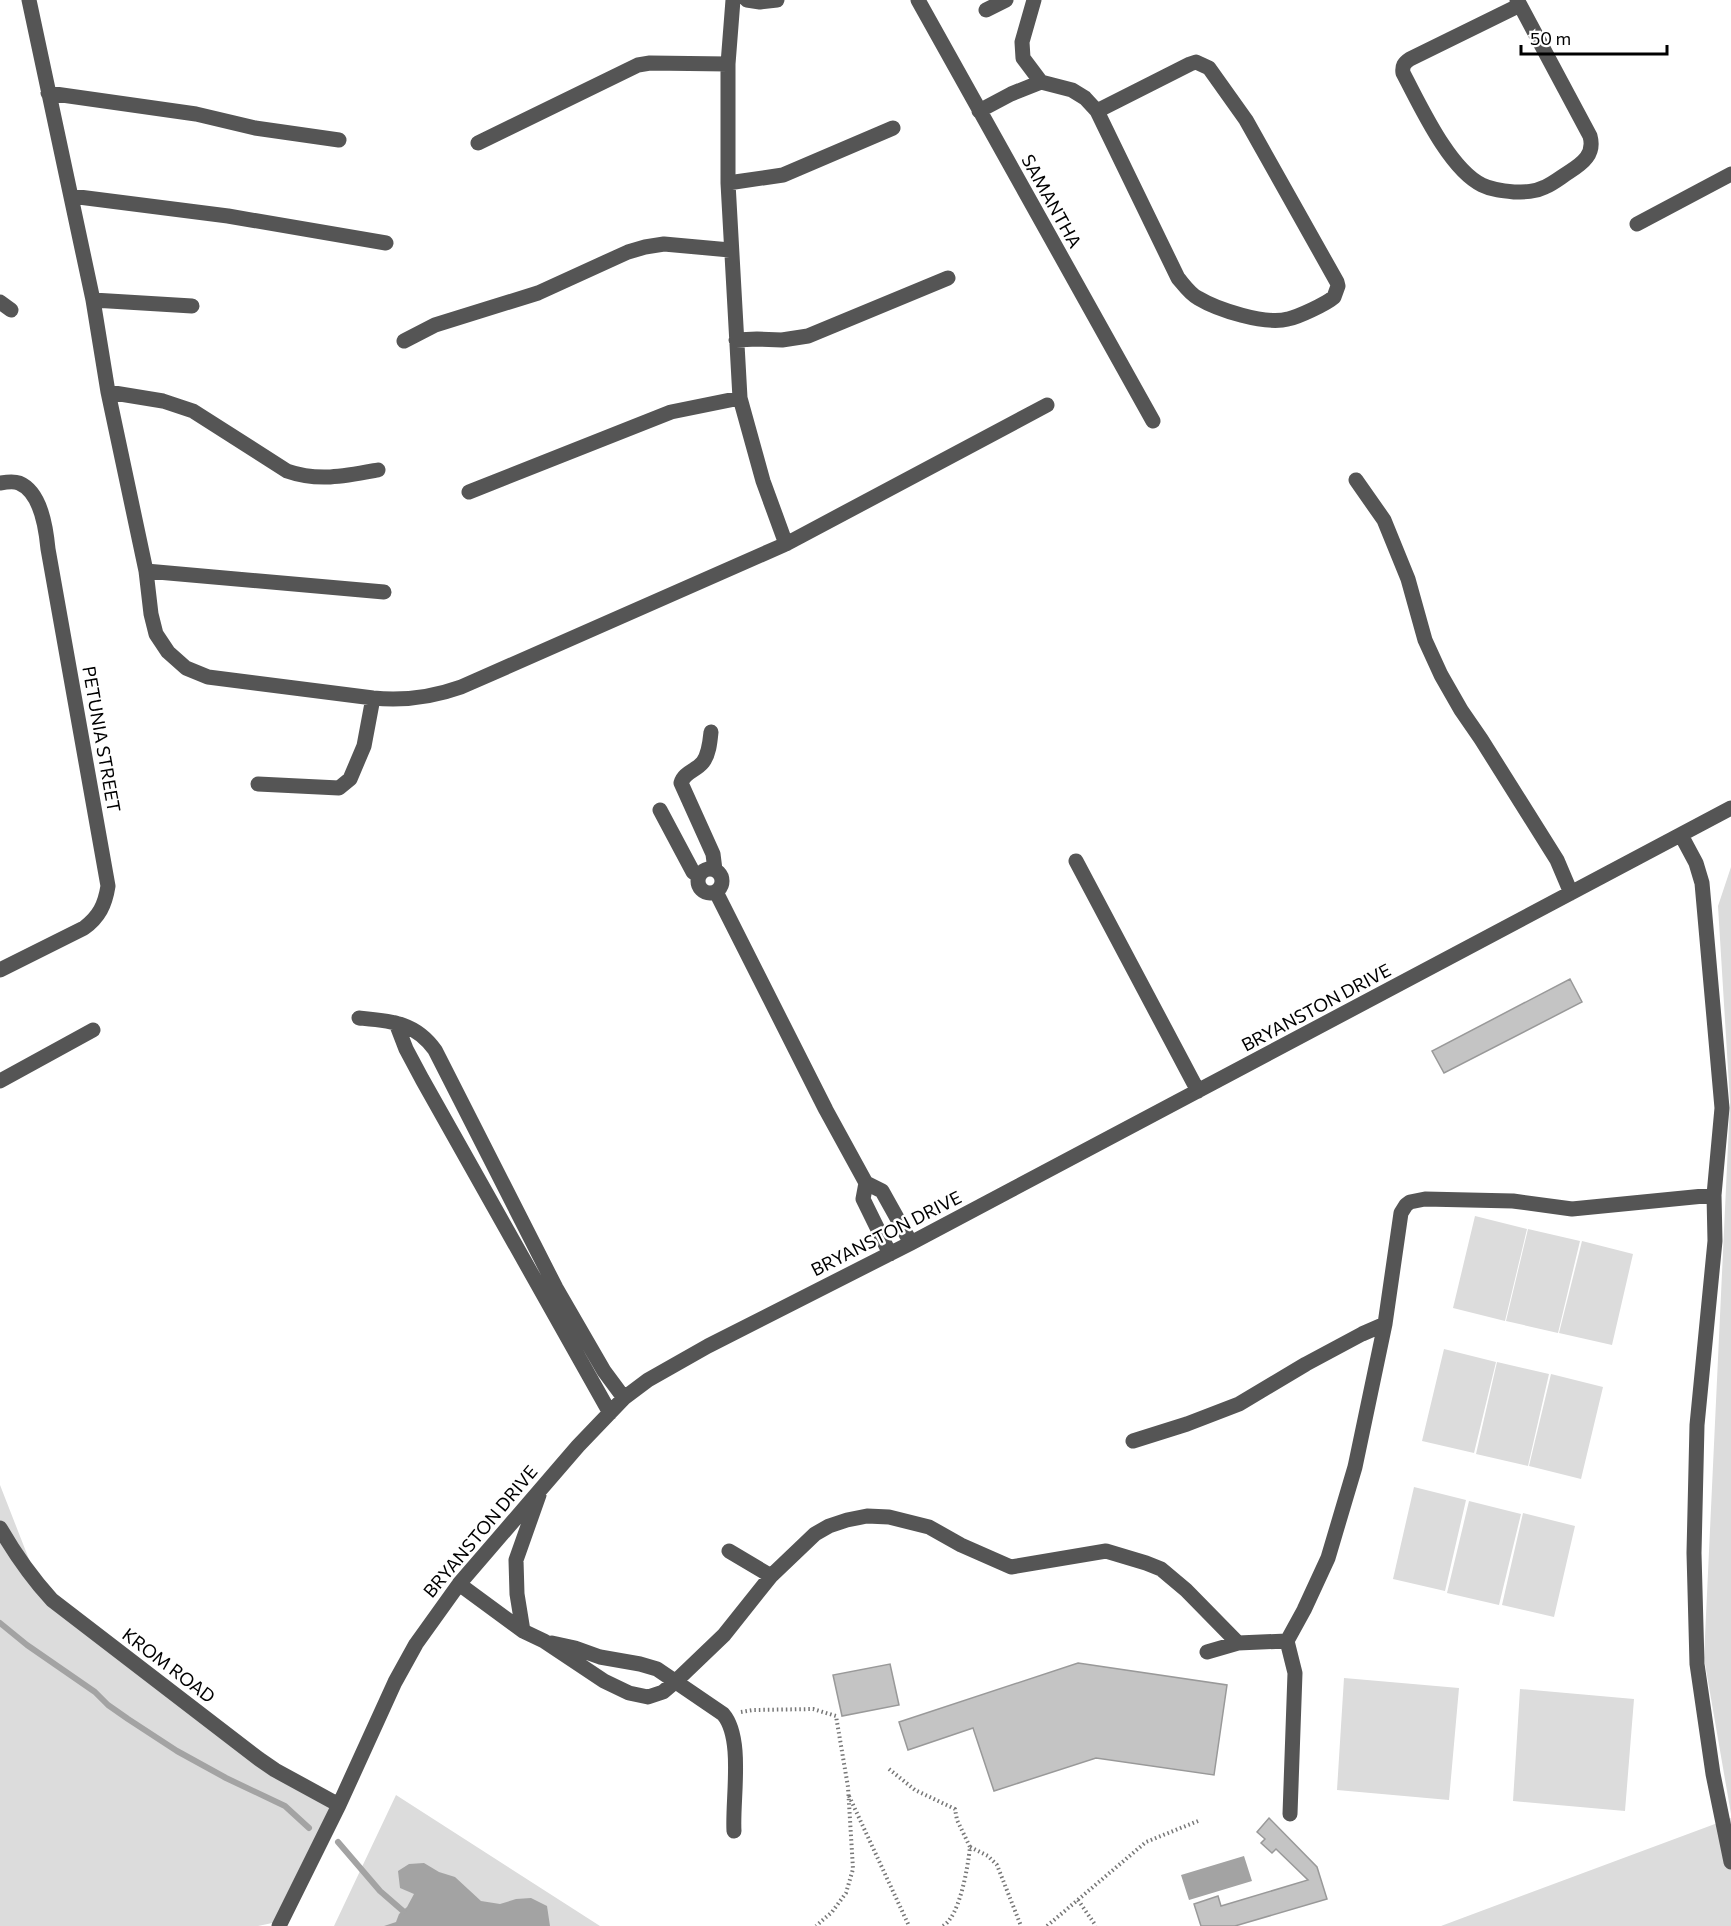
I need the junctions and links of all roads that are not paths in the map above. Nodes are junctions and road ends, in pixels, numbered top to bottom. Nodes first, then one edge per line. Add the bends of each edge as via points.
1 (29, 0) edge
2 (733, 0) edge
3 (747, 0) edge
4 (777, 0) edge
5 (918, 0) edge
6 (1006, 0) edge
7 (1034, 0) edge
8 (1519, 2) edge
9 (986, 10) dead end
10 (729, 64) junction
11 (1041, 82) junction
12 (48, 93) junction
13 (979, 111) junction
14 (1097, 111) junction
15 (893, 128) dead end
16 (339, 140) dead end
17 (478, 143) dead end
18 (1731, 174) edge
19 (728, 183) junction
20 (71, 196) junction
21 (1637, 224) dead end
22 (386, 243) dead end
23 (730, 250) junction
24 (948, 278) dead end
25 (93, 300) junction
26 (192, 306) dead end
27 (736, 340) junction
28 (404, 341) dead end
29 (108, 392) junction
30 (740, 398) junction
31 (1047, 405) dead end
32 (1153, 421) dead end
33 (378, 470) dead end
34 (1356, 480) dead end
35 (0, 483) edge
36 (469, 492) dead end
37 (786, 544) junction
38 (146, 571) junction
39 (384, 592) dead end
40 (373, 698) junction
41 (711, 732) dead end
42 (258, 784) dead end
43 (1731, 808) edge
44 (660, 810) dead end
45 (1681, 835) junction
46 (1076, 861) dead end
47 (715, 870) junction
48 (699, 876) junction
49 (716, 892) junction
50 (1571, 893) junction
51 (0, 970) edge
52 (359, 1018) dead end
53 (396, 1023) junction
54 (93, 1030) dead end
55 (0, 1081) edge
56 (1198, 1091) junction
57 (866, 1184) junction
58 (1714, 1195) junction
59 (911, 1243) junction
60 (890, 1254) junction
61 (1384, 1324) junction
62 (624, 1398) junction
63 (610, 1413) junction
64 (1132, 1441) dead end
65 (542, 1487) junction
66 (0, 1528) edge
67 (729, 1551) dead end
68 (771, 1576) junction
69 (459, 1584) junction
70 (523, 1631) junction
71 (544, 1641) junction
72 (1287, 1641) junction
73 (1238, 1643) junction
74 (1207, 1652) dead end
75 (676, 1681) junction
76 (339, 1805) junction
77 (1290, 1814) dead end
78 (734, 1831) dead end
79 (1731, 1862) edge
80 (279, 1926) edge

1 - 12 street
2 - 10 street
3 - 4 street
5 - 13 street, SAMANTHA
6 - 9 street
7 - 11 street via 1022,42 1023,58
8 - 8 street via 1592,143 1583,163 1545,188 1527,193 1501,191 1472,179 1443,147 1402,68 1410,59
10 - 17 street via 638,65
10 - 19 street
11 - 13 street
11 - 14 street via 1072,90
12 - 16 street
12 - 20 street
13 - 32 street, SAMANTHA
14 - 14 street via 1178,278 1197,298 1246,316 1287,320 1334,297 1337,282 1246,120 1209,68 1196,62 1190,64
15 - 19 street via 783,175
18 - 21 street
19 - 23 street
20 - 22 street via 228,216
20 - 25 street
23 - 27 street
23 - 28 street via 664,244 645,247 538,293 435,325
24 - 27 street via 808,336
25 - 26 street
25 - 29 street
27 - 30 street
29 - 33 street via 163,400 193,411 300,476 330,478
29 - 38 street
30 - 36 street via 672,412
30 - 37 street via 763,481
31 - 37 street
34 - 50 street via 1384,520 1441,675 1557,860
35 - 51 street, PETUNIA STREET via 17,482 28,489 45,524 108,886 95,920
37 - 40 street via 461,687 442,694
38 - 39 street
38 - 40 street via 156,634 186,668 208,677
40 - 42 street via 364,746 350,779 339,788
41 - 47 street via 704,761 684,775 681,783 713,854
43 - 45 street, BRYANSTON DRIVE
44 - 48 street via 693,872
45 - 50 street, BRYANSTON DRIVE
45 - 58 street via 1702,883 1706,920 1722,1108
46 - 56 street
47 - 48 street
47 - 49 street via 722,881
48 - 49 street via 703,891
49 - 57 street
50 - 56 street, BRYANSTON DRIVE
52 - 53 street
53 - 62 street via 420,1033 435,1050 556,1288
53 - 63 street via 417,1070
54 - 55 street
56 - 59 street, BRYANSTON DRIVE
57 - 59 street via 882,1191
57 - 60 street via 863,1199
58 - 61 street via 1572,1209 1514,1201 1410,1202 1401,1213
58 - 79 street via 1715,1241 1697,1425 1694,1553 1698,1673
59 - 60 street, BRYANSTON DRIVE
60 - 62 street, BRYANSTON DRIVE via 700,1350
61 - 64 street via 1239,1404
61 - 72 street via 1355,1467 1328,1558
62 - 63 street, BRYANSTON DRIVE
63 - 65 street, BRYANSTON DRIVE
65 - 69 street, BRYANSTON DRIVE
65 - 70 street via 516,1560
66 - 76 street, KROM ROAD via 32,1579 52,1600 258,1759
67 - 68 street
68 - 73 street via 803,1544 829,1526 867,1516 889,1518 929,1527 1011,1567 1106,1551 1146,1563 1161,1569 1186,1590
68 - 75 street via 724,1635
69 - 70 street
69 - 76 street, BRYANSTON DRIVE via 416,1644 395,1682
70 - 71 street
71 - 75 street via 600,1658 650,1666
71 - 75 street via 584,1669 629,1693 655,1696
72 - 73 street
72 - 77 street via 1295,1672
73 - 74 street
75 - 78 street via 729,1721 735,1769
76 - 80 street, BRYANSTON DRIVE

